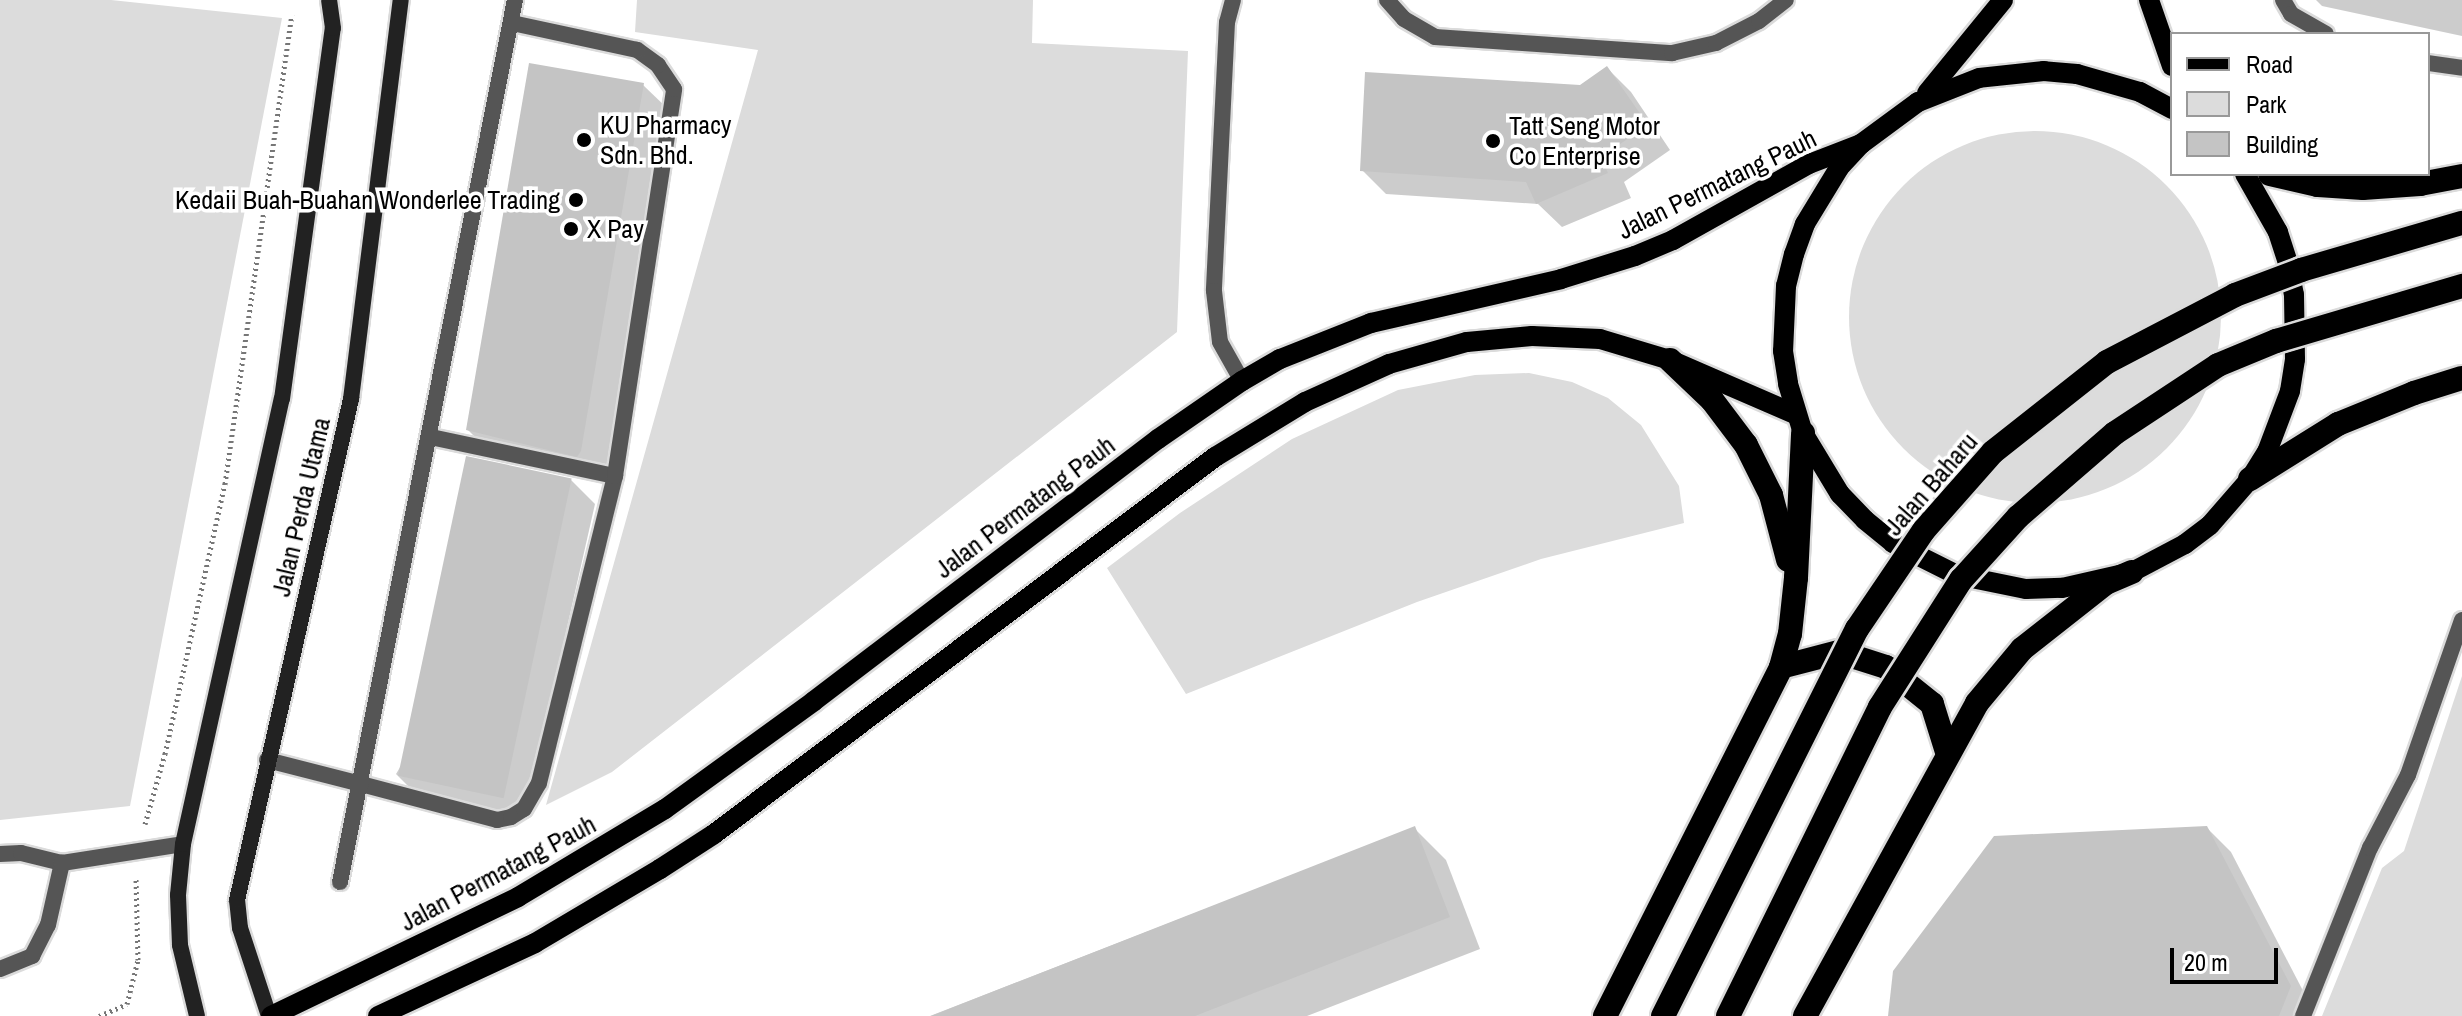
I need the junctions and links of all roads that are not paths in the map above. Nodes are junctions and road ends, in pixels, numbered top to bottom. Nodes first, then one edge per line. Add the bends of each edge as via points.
1 (329, 0) edge
2 (401, 0) edge
3 (515, 0) edge
4 (1233, 0) edge
5 (1387, 0) edge
6 (1786, 0) edge
7 (2003, 0) edge
8 (2149, 0) edge
9 (2283, 0) edge
10 (512, 23) junction
11 (2322, 32) edge
12 (2170, 60) edge
13 (2430, 63) edge
14 (2462, 68) edge
15 (1918, 102) junction
16 (2170, 108) edge
17 (1861, 144) junction
18 (2246, 176) edge
19 (2279, 176) edge
20 (2462, 176) edge
21 (2462, 223) edge
22 (2462, 286) edge
23 (1670, 360) junction
24 (2462, 378) edge
25 (1242, 381) junction
26 (1800, 424) junction
27 (431, 437) junction
28 (615, 476) junction
29 (2250, 479) junction
30 (2132, 572) junction
31 (1793, 606) junction
32 (2462, 620) edge
33 (1781, 667) junction
34 (1948, 755) junction
35 (267, 760) junction
36 (361, 784) junction
37 (183, 844) junction
38 (0, 854) edge
39 (62, 863) junction
40 (340, 882) dead end
41 (0, 969) edge
42 (197, 1016) edge
43 (270, 1016) edge
44 (378, 1016) edge
45 (1605, 1016) edge
46 (1663, 1016) edge
47 (1728, 1016) edge
48 (1805, 1016) edge
49 (2303, 1016) edge

1 - 37 street, Jalan Perda Utama via 333,28 282,399
2 - 35 street, Jalan Perda Utama via 351,399
3 - 10 street
4 - 25 street via 1227,22 1214,304 1220,342
5 - 6 street via 1404,19 1435,37 1672,53 1716,43
7 - 15 main road
8 - 12 main road
9 - 11 street via 2291,14
10 - 27 street
10 - 28 street via 637,50 658,65 674,89
13 - 14 street
15 - 16 main road via 1979,78 2044,71 2109,81
15 - 17 main road
17 - 25 main road, Jalan Permatang Pauh via 1809,164 1635,256 1561,279 1371,323 1280,359
17 - 26 main road via 1833,177 1805,224 1786,286 1783,351
18 - 29 main road via 2278,232 2297,327 2290,391 2267,452
19 - 20 highway via 2363,188
21 - 46 highway, Jalan Baharu, bridge via 2235,295 2107,362 1993,452 1924,530 1857,629
22 - 47 highway, bridge via 2276,341 2218,365 2115,433 2018,517 1961,580 1880,707
23 - 26 main road
23 - 31 highway via 1712,400 1746,445 1771,495 1787,550
23 - 44 main road via 1600,339 1570,336 1467,342 1389,364 1305,402 1254,430 1129,518 714,834 535,943
24 - 29 highway via 2338,424
25 - 43 main road, Jalan Permatang Pauh via 665,809 518,897
26 - 30 main road via 1840,494 1865,520 1893,543 1957,575 2015,588 2062,588
26 - 31 highway
27 - 28 street
27 - 36 street
28 - 36 street via 539,783 524,809 497,820
29 - 30 main road via 2210,525
30 - 34 highway via 2106,583 2022,649 1977,703
31 - 33 highway
32 - 49 street via 2408,775 2370,848
33 - 34 highway via 1839,652 1886,667 1932,704
33 - 45 highway
34 - 48 highway
35 - 36 street
35 - 43 street, Jalan Perda Utama via 237,900 240,928
36 - 40 street
37 - 39 street
37 - 42 street, Jalan Perda Utama via 180,945
38 - 39 street via 21,853
39 - 41 street via 48,925 32,956

